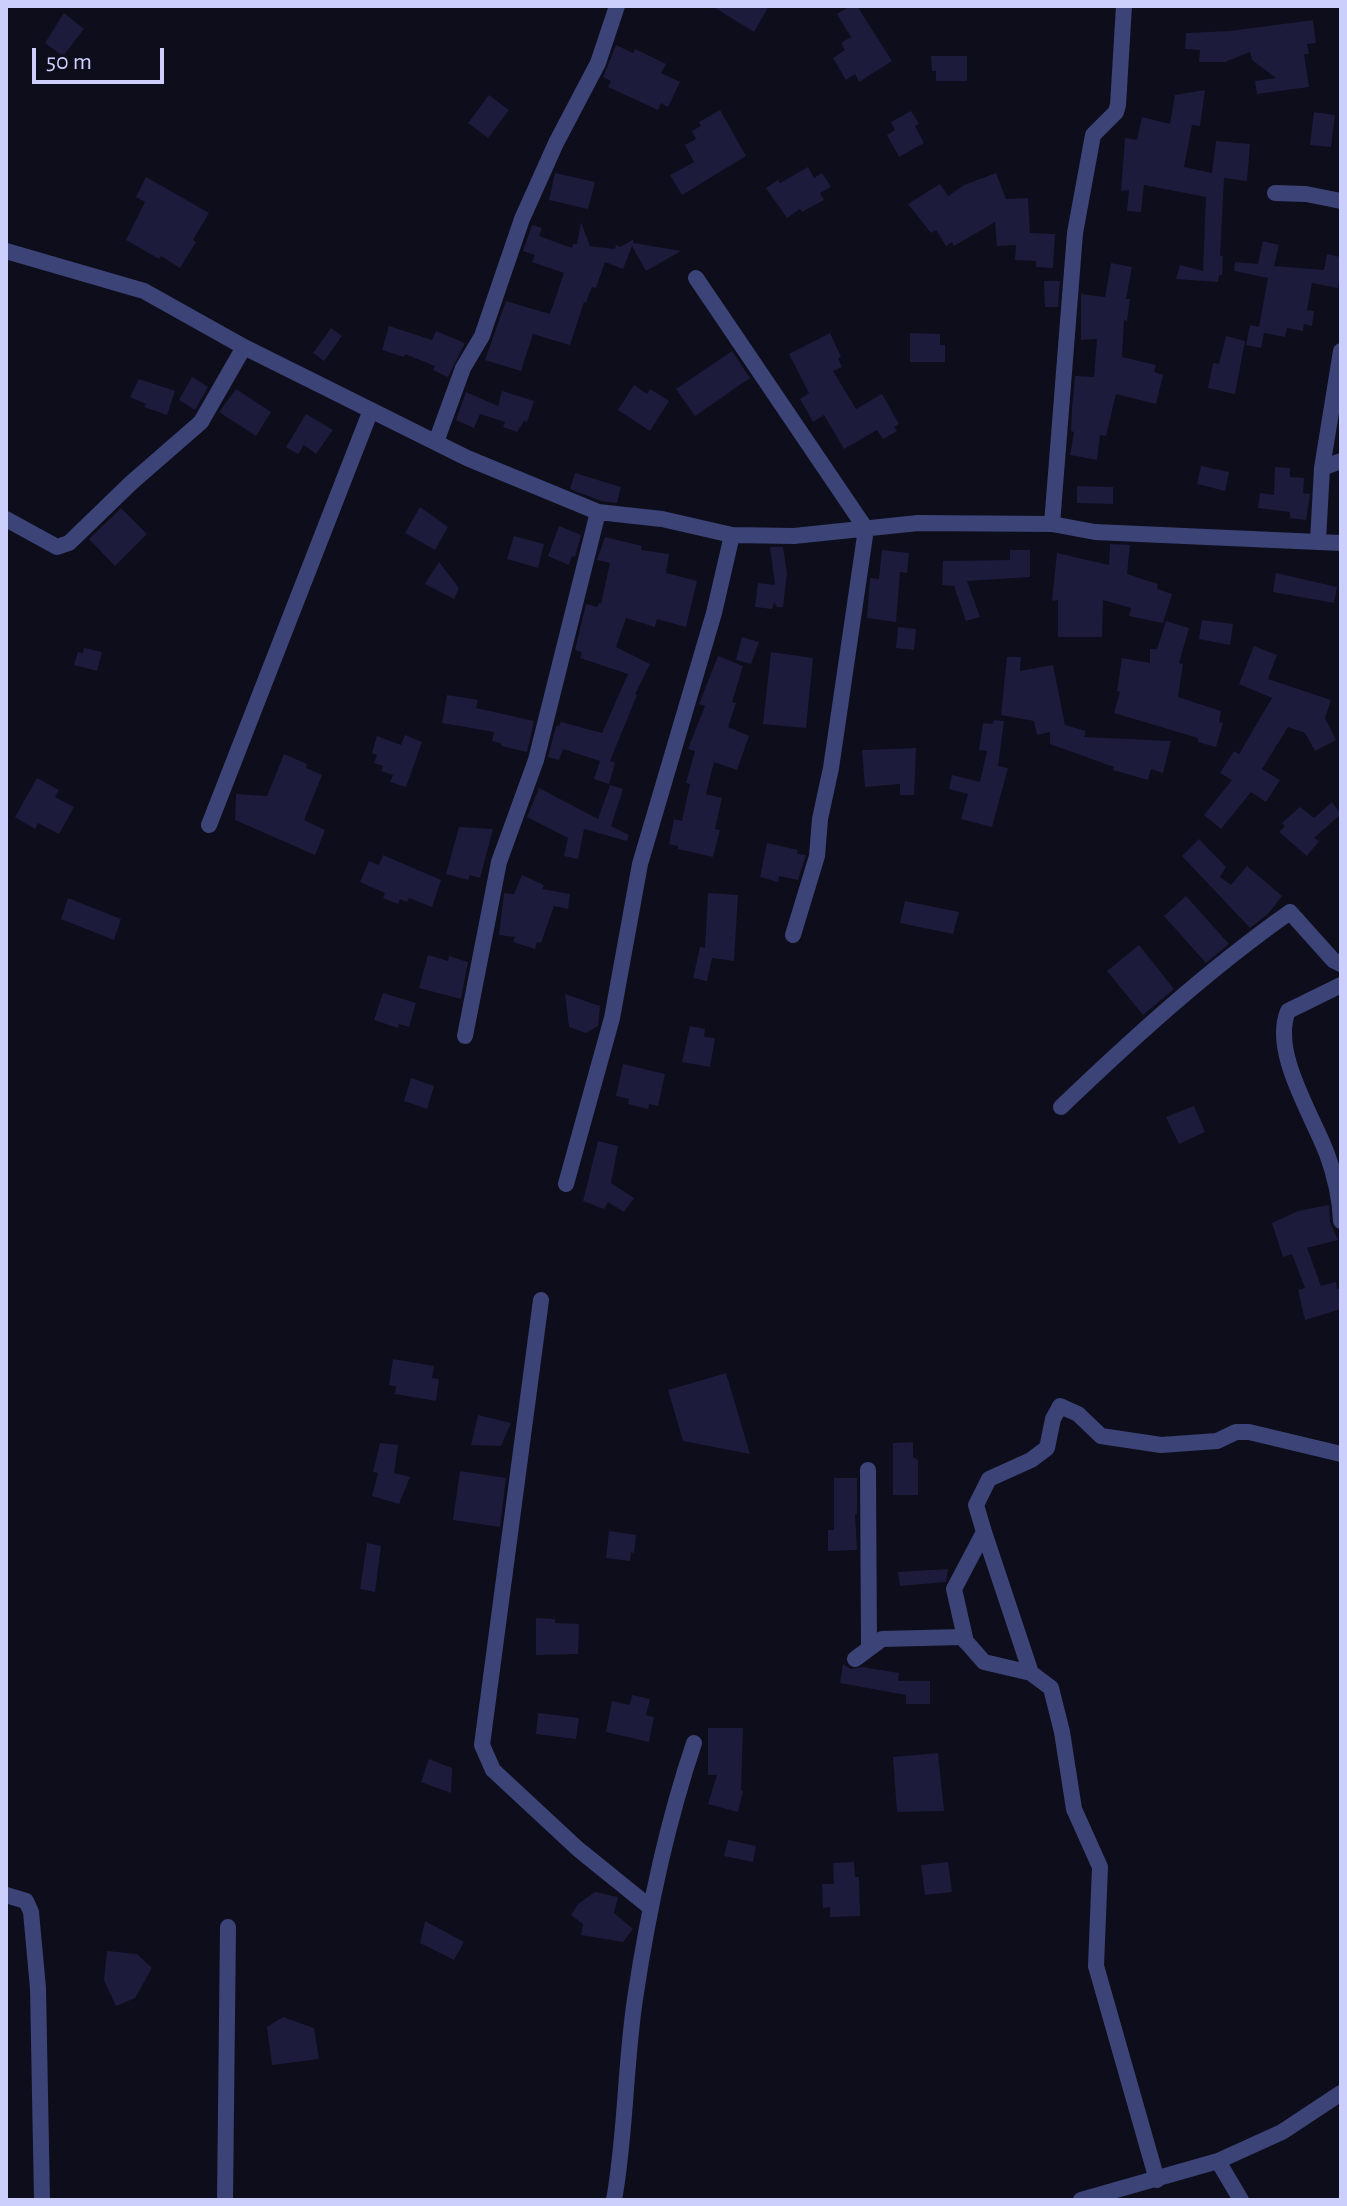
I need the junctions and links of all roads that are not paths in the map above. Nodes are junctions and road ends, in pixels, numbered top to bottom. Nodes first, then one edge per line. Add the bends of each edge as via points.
1 (617, 6) edge
2 (1124, 6) edge
3 (1275, 193) dead end
4 (1341, 201) edge
5 (6, 251) edge
6 (696, 278) dead end
7 (244, 347) junction
8 (1341, 351) edge
9 (371, 410) junction
10 (436, 442) junction
11 (1341, 461) edge
12 (1322, 468) junction
13 (598, 512) junction
14 (6, 519) edge
15 (1052, 524) junction
16 (866, 529) junction
17 (732, 535) junction
18 (1318, 541) junction
19 (1341, 543) edge
20 (209, 825) dead end
21 (793, 935) dead end
22 (1341, 964) edge
23 (1341, 985) edge
24 (465, 1036) dead end
25 (1061, 1107) dead end
26 (566, 1184) dead end
27 (1341, 1221) edge
28 (541, 1300) dead end
29 (1341, 1454) edge
30 (868, 1470) dead end
31 (984, 1532) junction
32 (966, 1642) junction
33 (869, 1648) junction
34 (855, 1659) dead end
35 (1031, 1673) junction
36 (694, 1743) dead end
37 (6, 1895) edge
38 (651, 1908) junction
39 (228, 1927) dead end
40 (1341, 2093) edge
41 (1218, 2161) junction
42 (1157, 2180) junction
43 (42, 2200) edge
44 (225, 2200) edge
45 (614, 2200) edge
46 (1081, 2200) edge
47 (1241, 2200) edge

1 - 10 street via 598,63 522,219 482,336 463,368
2 - 15 street via 1118,105 1093,135 1075,233
3 - 4 street
5 - 7 street via 144,291
6 - 16 street
7 - 9 street
7 - 14 street via 201,422 69,543 57,547
8 - 12 street
9 - 10 street
9 - 20 street
10 - 13 street
11 - 12 street
12 - 18 street
13 - 17 street
13 - 24 street via 536,760 499,862
15 - 16 street via 918,523
15 - 18 street via 1095,532
16 - 17 street
16 - 21 street via 817,856
17 - 26 street via 640,864 612,1018
18 - 19 street
22 - 25 street via 1290,912 1155,1020
23 - 27 street via 1288,1011 1282,1025 1295,1079 1338,1186
28 - 38 street via 482,1745 493,1770
29 - 31 street via 1249,1432 1188,1445 1101,1436 1078,1414 1060,1406 1047,1448 989,1479 976,1505
30 - 33 street
31 - 32 street via 954,1589
31 - 35 street
32 - 33 street via 962,1637 882,1639
32 - 35 street via 984,1662
33 - 34 street
35 - 42 street via 1051,1688 1074,1809 1100,1867 1096,1966
36 - 38 street via 664,1839
37 - 43 street via 26,1901 31,1912 38,1988
38 - 45 street via 634,2001
39 - 44 street
40 - 41 street via 1282,2132
41 - 42 street
41 - 47 street
42 - 46 street

